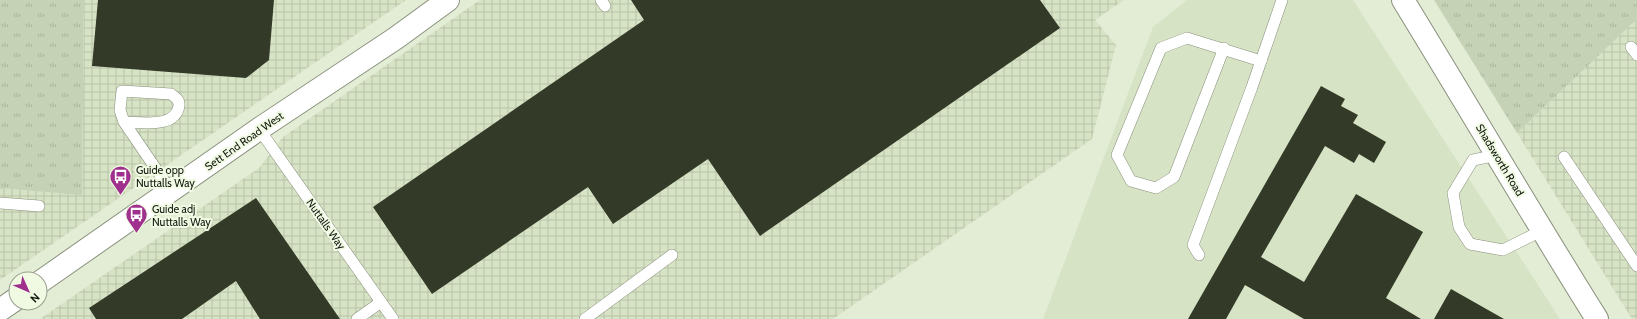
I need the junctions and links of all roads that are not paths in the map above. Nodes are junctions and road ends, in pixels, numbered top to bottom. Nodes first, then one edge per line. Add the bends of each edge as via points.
1 (448, 0) edge
2 (1282, 0) edge
3 (1403, 0) edge
4 (1224, 48) junction
5 (1261, 61) junction
6 (124, 122) junction
7 (259, 129) junction
8 (1498, 155) junction
9 (1564, 157) dead end
10 (171, 191) junction
11 (0, 203) edge
12 (39, 206) dead end
13 (1542, 230) junction
14 (672, 255) dead end
15 (1199, 255) dead end
16 (1636, 262) edge
17 (48, 276) edge
18 (381, 302) junction
19 (357, 319) edge
20 (393, 319) edge
21 (585, 319) edge
22 (1597, 319) edge

1 - 7 street, Sett End Road West via 396,38
2 - 5 lane
3 - 8 street, Shadsworth Road
4 - 4 lane via 1187,38 1161,48 1117,155 1131,181 1156,188 1174,177
4 - 5 lane
5 - 15 lane via 1193,244
6 - 6 lane via 120,110 122,91 171,94 179,103 178,110 172,118 162,122
6 - 10 lane
7 - 10 street, Sett End Road West
7 - 18 lane, Nuttalls Way
8 - 13 street, Shadsworth Road
8 - 13 lane via 1473,160 1452,193 1459,227 1470,244 1503,250
9 - 16 lane
10 - 17 street, Sett End Road West
11 - 12 lane
13 - 22 street, Shadsworth Road
14 - 21 lane
18 - 19 lane
18 - 20 lane, Nuttalls Way

